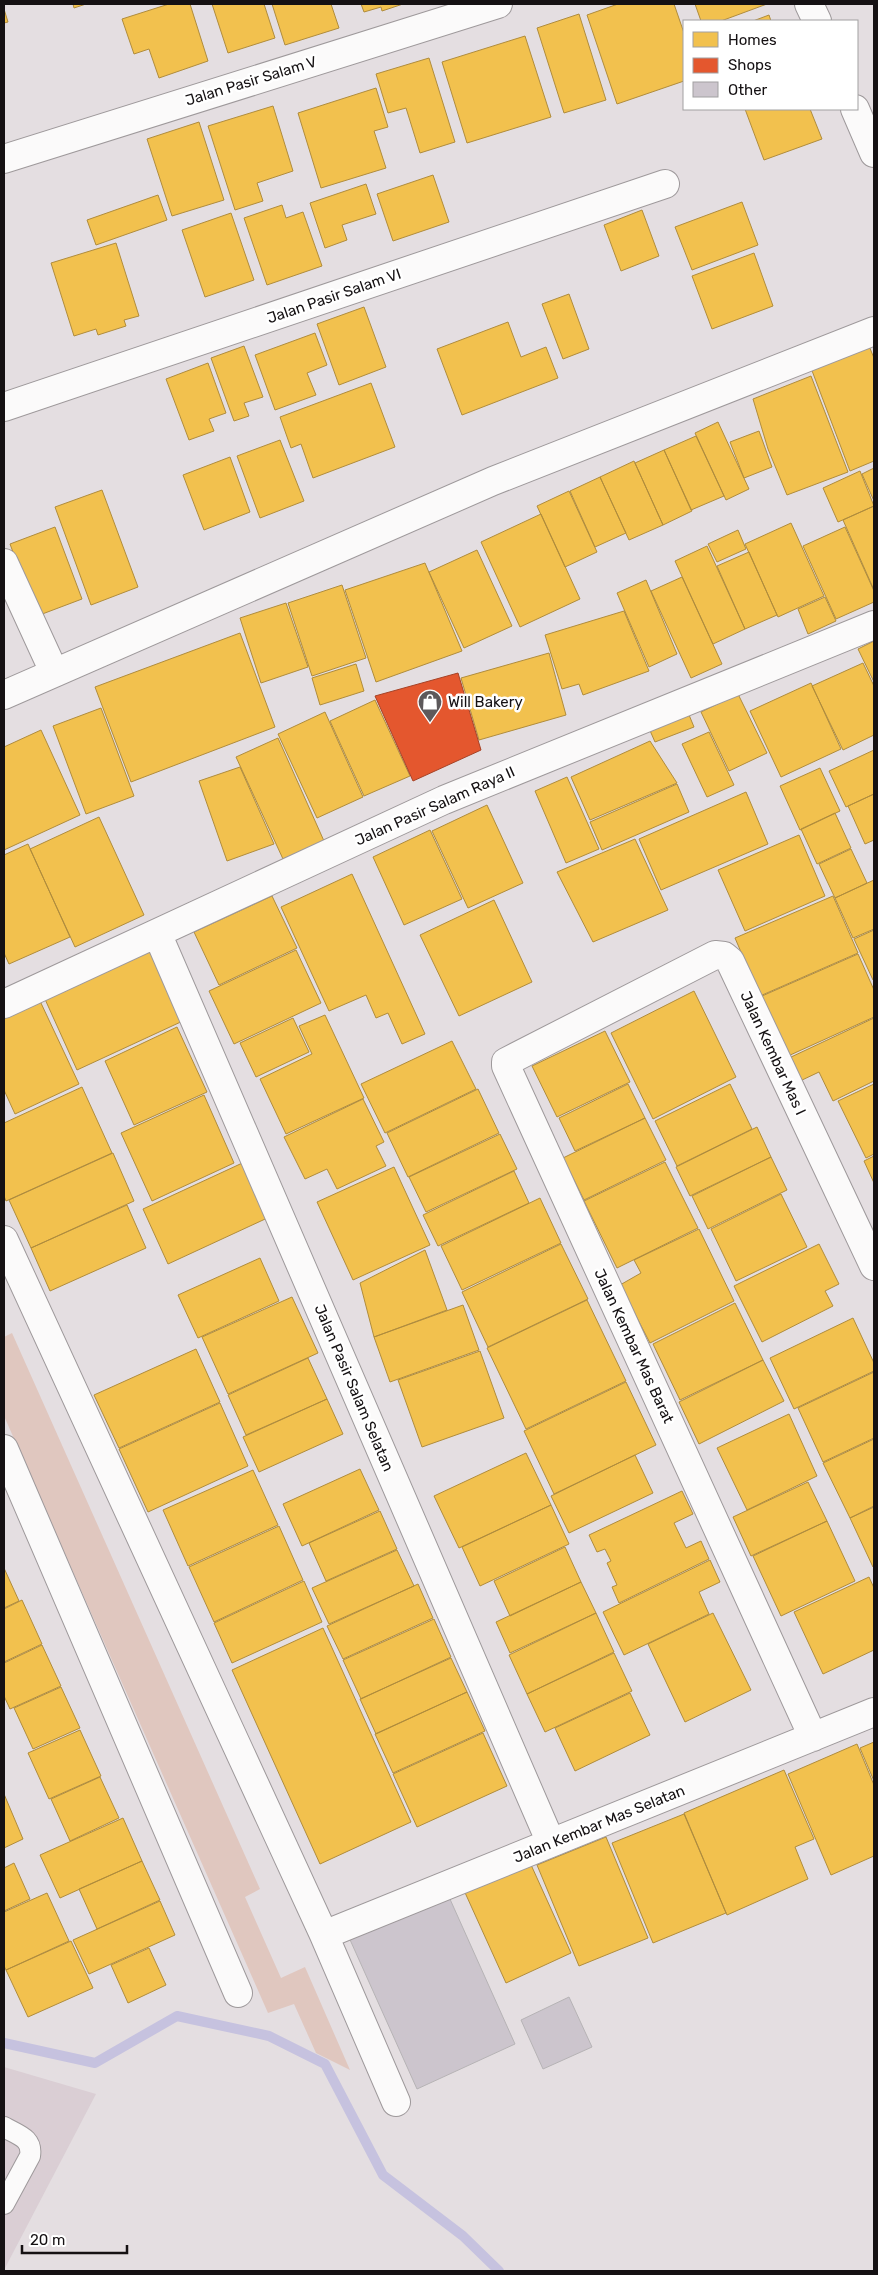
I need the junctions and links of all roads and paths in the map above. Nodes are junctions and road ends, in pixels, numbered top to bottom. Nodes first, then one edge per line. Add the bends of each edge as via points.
1 (498, 4) edge
2 (809, 4) edge
3 (817, 20) edge
4 (855, 110) edge
5 (874, 153) edge
6 (4, 159) edge
7 (665, 184) dead end
8 (874, 331) edge
9 (4, 407) edge
10 (4, 563) edge
11 (874, 625) edge
12 (54, 672) junction
13 (4, 695) edge
14 (157, 933) junction
15 (4, 1004) edge
16 (611, 1008) joint
17 (5, 1246) edge
18 (874, 1266) edge
19 (13, 1284) edge
20 (4, 1449) edge
21 (874, 1712) edge
22 (813, 1737) junction
23 (551, 1843) junction
24 (324, 1935) junction
25 (238, 1993) dead end
26 (396, 2102) dead end
27 (4, 2127) edge
28 (4, 2204) edge

1 - 6 street, Jalan Pasir Salam V
2 - 3 street
4 - 5 street
7 - 9 street, Jalan Pasir Salam VI
8 - 12 street via 493,481
10 - 12 street
11 - 14 street, Jalan Pasir Salam Raya II via 444,800
12 - 13 street
14 - 15 street, Jalan Pasir Salam Raya II
14 - 23 street, Jalan Pasir Salam Selatan
16 - 18 street, Jalan Kembar Mas I via 715,954 727,958
16 - 22 street, Jalan Kembar Mas Barat via 507,1061 506,1066
17 - 19 street
19 - 24 street
20 - 25 street
21 - 22 street, Jalan Kembar Mas Selatan
22 - 23 street, Jalan Kembar Mas Selatan
23 - 24 street, Jalan Kembar Mas Selatan
24 - 26 street
27 - 28 lane via 28,2141 31,2148 30,2156

